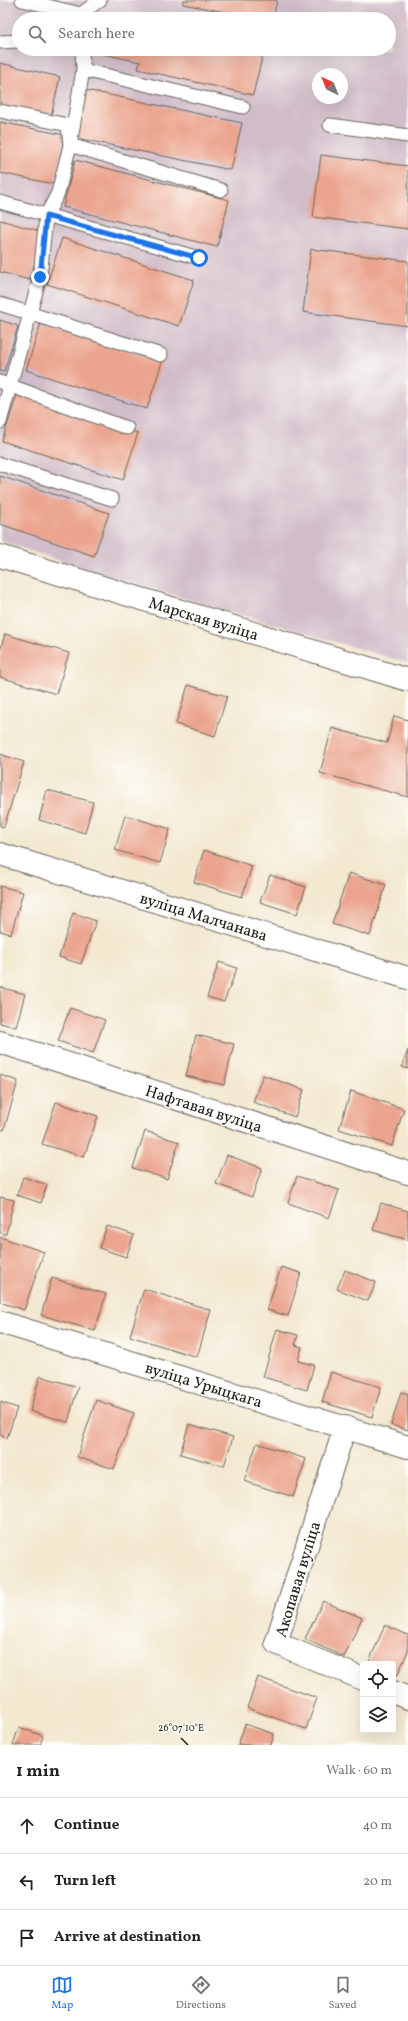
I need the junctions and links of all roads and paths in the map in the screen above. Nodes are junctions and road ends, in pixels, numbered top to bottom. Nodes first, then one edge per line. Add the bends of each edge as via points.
1 (22, 0) edge
2 (100, 0) edge
3 (45, 3) edge
4 (70, 12) edge
5 (86, 12) edge
6 (12, 41) edge
7 (0, 42) edge
8 (82, 56) edge
9 (83, 70) junction
10 (243, 107) dead end
11 (0, 111) edge
12 (330, 125) dead end
13 (408, 136) edge
14 (70, 145) junction
15 (221, 190) dead end
16 (0, 202) edge
17 (46, 216) junction
18 (199, 258) dead end
19 (0, 304) edge
20 (31, 313) junction
21 (161, 355) dead end
22 (5, 383) edge
23 (0, 422) edge
24 (127, 428) dead end
25 (0, 464) edge
26 (112, 499) dead end
27 (0, 556) edge
28 (408, 680) edge
29 (0, 854) edge
30 (408, 978) edge
31 (0, 1042) edge
32 (408, 1173) edge
33 (0, 1322) edge
34 (345, 1427) junction
35 (408, 1447) edge
36 (360, 1678) edge
37 (396, 1693) edge
38 (408, 1698) edge

1 - 3 lane
2 - 5 lane
3 - 4 lane
6 - 7 lane
8 - 9 lane
9 - 10 lane
9 - 14 lane
11 - 14 lane via 68,125
12 - 13 lane
14 - 15 lane
14 - 17 lane via 58,193
16 - 17 lane
17 - 18 lane
17 - 20 lane via 40,277
19 - 20 lane
20 - 21 lane
20 - 22 lane
22 - 23 lane
22 - 24 lane
25 - 26 lane
27 - 28 street, Марская вуліца
29 - 30 street, вуліца Малчанава
31 - 32 street, Нафтавая вуліца
33 - 34 street, вуліца Урыцкага
34 - 35 street, вуліца Урыцкага
34 - 36 street, Акопавая вуліца via 276,1643
37 - 38 street

